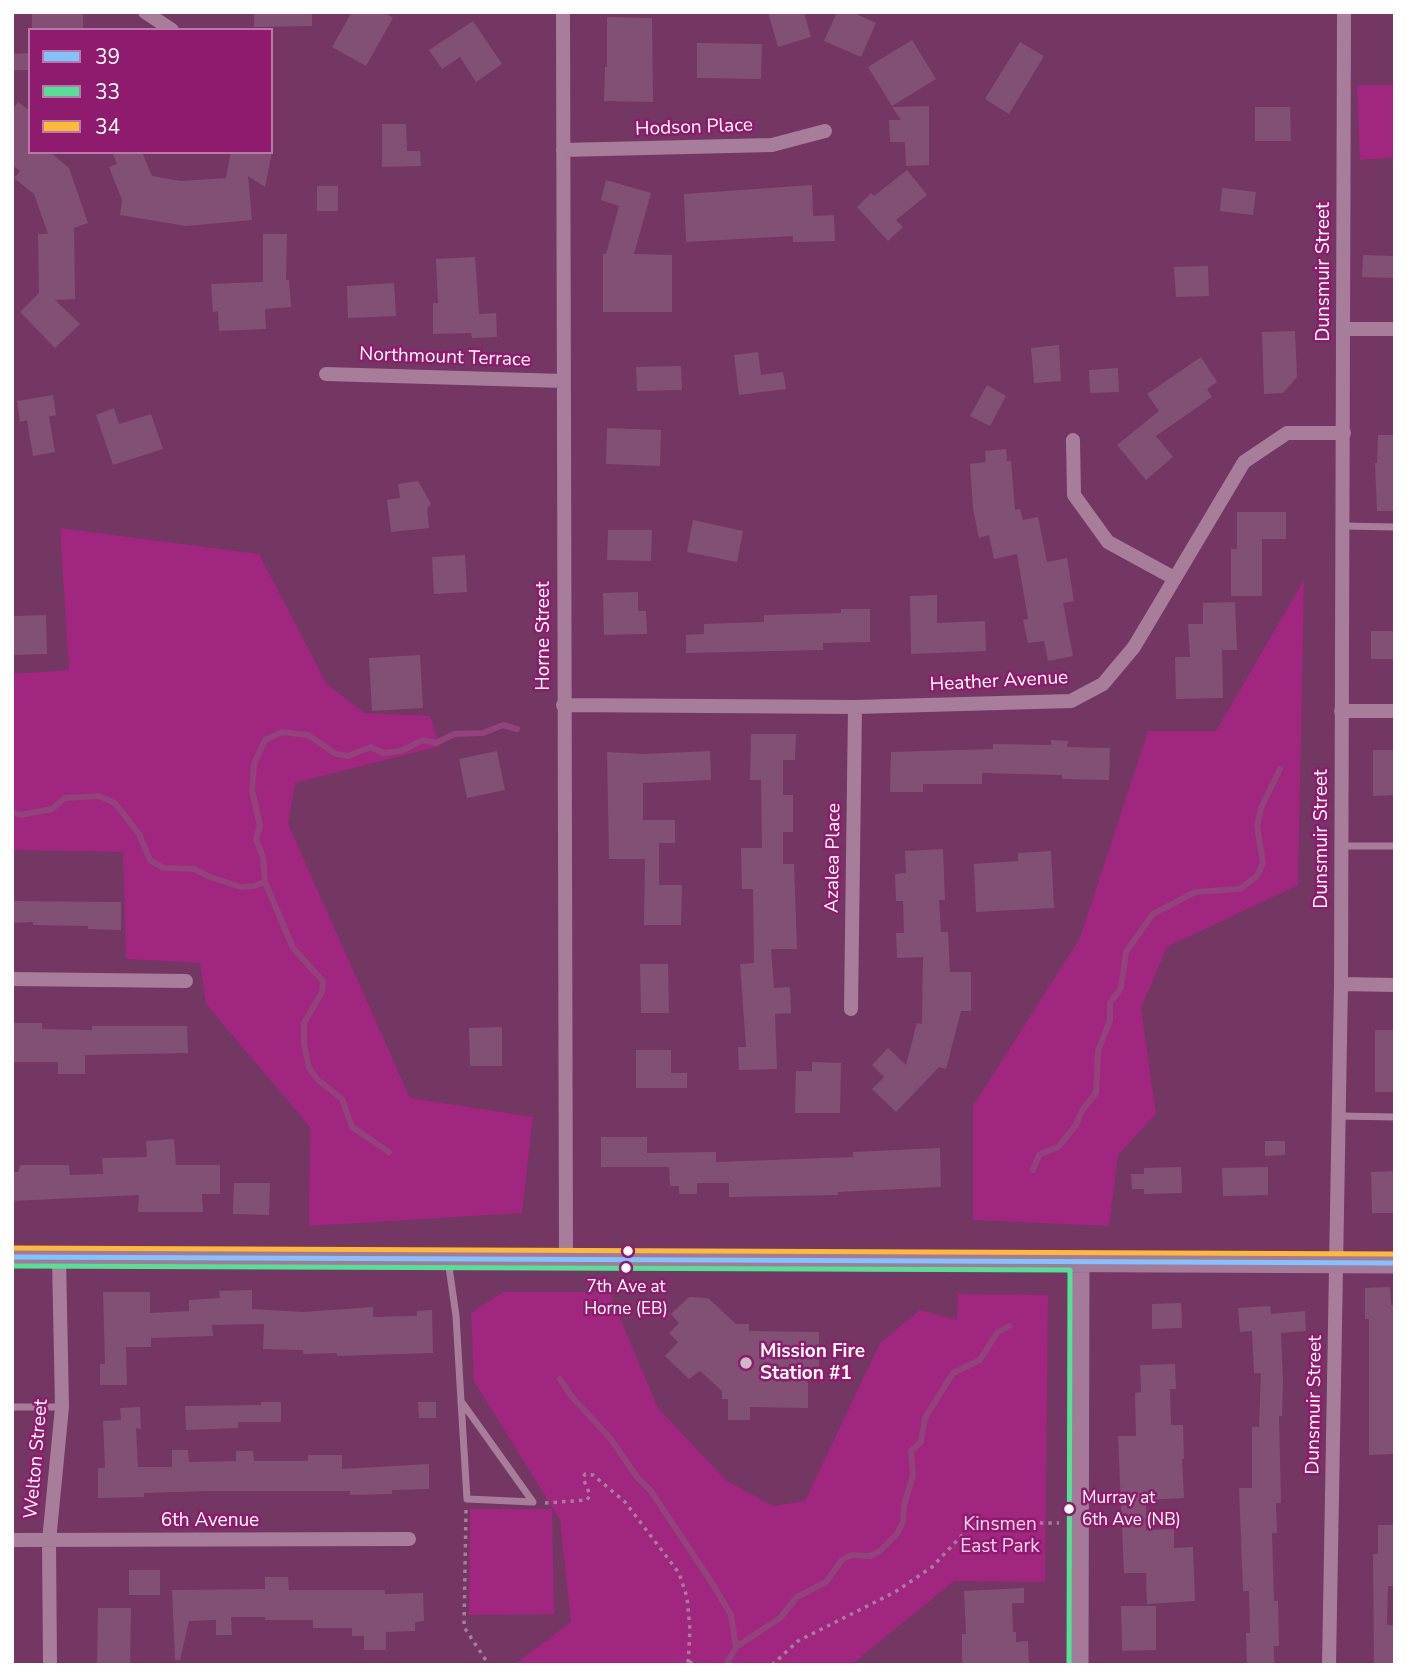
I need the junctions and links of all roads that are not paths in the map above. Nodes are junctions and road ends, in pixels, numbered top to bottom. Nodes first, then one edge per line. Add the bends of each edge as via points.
1 (145, 12) edge
2 (564, 12) edge
3 (1344, 12) edge
4 (169, 28) edge
5 (825, 131) dead end
6 (563, 150) junction
7 (1395, 329) edge
8 (1343, 330) junction
9 (326, 374) dead end
10 (563, 381) junction
11 (1344, 433) junction
12 (1073, 440) dead end
13 (1343, 526) junction
14 (1395, 527) edge
15 (1174, 578) junction
16 (564, 705) junction
17 (855, 707) junction
18 (1341, 711) junction
19 (1395, 711) edge
20 (1341, 846) junction
21 (1395, 846) edge
22 (12, 979) edge
23 (186, 981) dead end
24 (1341, 984) junction
25 (1395, 985) edge
26 (851, 1009) dead end
27 (1339, 1116) junction
28 (1395, 1116) edge
29 (12, 1257) edge
30 (59, 1257) junction
31 (448, 1260) junction
32 (566, 1260) junction
33 (1079, 1261) junction
34 (1337, 1263) junction
35 (1395, 1263) edge
36 (461, 1401) junction
37 (12, 1407) edge
38 (62, 1407) junction
39 (409, 1539) dead end
40 (12, 1540) edge
41 (49, 1541) junction
42 (50, 1665) edge
43 (1078, 1665) edge
44 (1329, 1665) edge

1 - 4 street
2 - 6 street, Horne Street
3 - 8 street, Dunsmuir Street
5 - 6 street, Hodson Place via 772,145
6 - 10 street, Horne Street
7 - 8 street
8 - 11 street, Dunsmuir Street
9 - 10 street, Northmount Terrace
10 - 16 street, Horne Street
11 - 13 street, Dunsmuir Street
11 - 15 street, Heather Avenue via 1287,433 1244,462
12 - 15 street via 1074,495 1108,542
13 - 14 lane
13 - 18 street, Dunsmuir Street
15 - 17 street, Heather Avenue via 1135,647 1102,684 1071,701
16 - 17 street, Heather Avenue
16 - 32 street, Horne Street
17 - 26 street, Azalea Place
18 - 19 street
18 - 20 street, Dunsmuir Street
20 - 21 lane
20 - 24 street, Dunsmuir Street
22 - 23 street
24 - 25 street
24 - 27 street, Dunsmuir Street
27 - 28 lane
27 - 34 street, Dunsmuir Street
29 - 30 street
30 - 31 street
30 - 38 street, Welton Street
31 - 32 street
31 - 36 lane
32 - 33 street
33 - 34 street
33 - 43 street
34 - 35 street
34 - 44 street, Dunsmuir Street
36 - 36 lane via 533,1502 467,1499
37 - 38 lane
38 - 41 street, Welton Street
39 - 41 street, 6th Avenue
40 - 41 street, 6th Avenue
41 - 42 street, Welton Street

